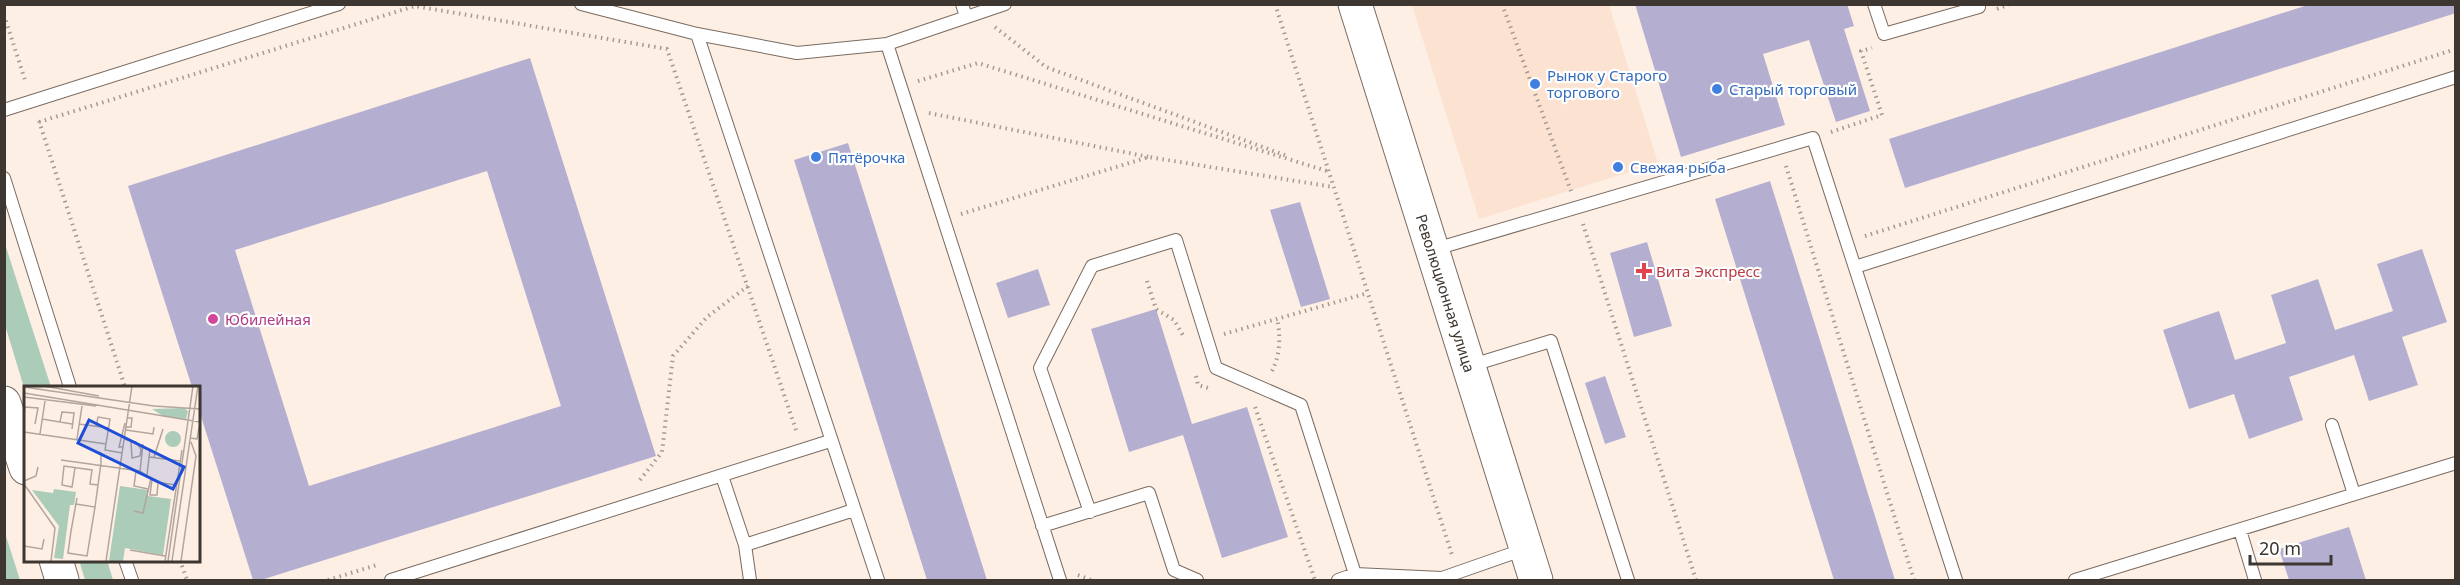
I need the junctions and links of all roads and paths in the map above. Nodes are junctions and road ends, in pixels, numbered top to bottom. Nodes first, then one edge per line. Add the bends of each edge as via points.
1 (339, 4) edge
2 (962, 4) edge
3 (1005, 4) edge
4 (1275, 4) edge
5 (1355, 4) edge
6 (1502, 4) edge
7 (1874, 4) edge
8 (583, 5) edge
9 (1979, 7) dead end
10 (4, 15) edge
11 (972, 15) junction
12 (697, 34) junction
13 (887, 44) junction
14 (2456, 49) edge
15 (1861, 51) dead end
16 (2456, 77) edge
17 (900, 86) junction
18 (32, 101) junction
19 (908, 109) junction
20 (4, 110) edge
21 (39, 122) junction
22 (1813, 138) junction
23 (1781, 148) junction
24 (1149, 157) junction
25 (1328, 171) junction
26 (4, 178) edge
27 (1333, 187) junction
28 (1578, 208) junction
29 (943, 219) junction
30 (1847, 242) junction
31 (1431, 251) junction
32 (1856, 267) junction
33 (1147, 281) dead end
34 (748, 286) junction
35 (1368, 293) junction
36 (1277, 319) junction
37 (1207, 339) junction
38 (1468, 367) junction
39 (1196, 375) dead end
40 (70, 386) edge
41 (125, 386) edge
42 (1209, 388) dead end
43 (1262, 388) junction
44 (4, 403) edge
45 (2332, 425) dead end
46 (787, 433) dead end
47 (830, 441) junction
48 (24, 462) edge
49 (2456, 463) edge
50 (722, 476) junction
51 (650, 477) dead end
52 (640, 480) junction
53 (629, 484) dead end
54 (2354, 494) junction
55 (854, 510) junction
56 (1090, 512) junction
57 (1042, 526) junction
58 (2240, 530) junction
59 (745, 545) junction
60 (1526, 549) junction
61 (56, 561) edge
62 (125, 561) edge
63 (180, 561) edge
64 (384, 563) dead end
65 (433, 567) junction
66 (1457, 572) junction
67 (1355, 574) junction
68 (62, 580) edge
69 (132, 580) edge
70 (187, 580) edge
71 (328, 580) edge
72 (391, 580) edge
73 (437, 580) edge
74 (750, 580) edge
75 (878, 580) edge
76 (1060, 580) edge
77 (1197, 580) edge
78 (1314, 580) edge
79 (1338, 580) edge
80 (1536, 580) edge
81 (1628, 580) edge
82 (1696, 580) edge
83 (1914, 580) edge
84 (1956, 580) edge
85 (2075, 580) edge
86 (2255, 580) edge

1 - 18 lane
2 - 11 lane
3 - 11 lane
4 - 25 path
5 - 31 main road, Революционная улица
6 - 28 path
7 - 9 lane via 1884,34
8 - 12 lane
10 - 18 path
11 - 13 lane
11 - 25 path via 1046,67
12 - 13 lane via 797,53
12 - 47 lane
13 - 17 lane
14 - 30 path
15 - 22 path via 1882,115
16 - 32 lane
17 - 19 lane
17 - 25 path via 978,63
18 - 20 lane
18 - 21 path
19 - 24 path
19 - 29 lane
21 - 34 path via 415,6 667,49
21 - 41 path
22 - 23 lane
22 - 30 lane
23 - 28 lane
23 - 83 path
24 - 27 path
24 - 29 path
25 - 27 path
26 - 40 lane
27 - 35 path
28 - 31 lane
28 - 82 path
29 - 57 lane
30 - 32 lane
31 - 38 main road, Революционная улица
32 - 84 lane
33 - 37 path via 1156,309 1174,320 1187,344
34 - 46 path via 797,429
34 - 52 path via 707,317 673,356 662,452
35 - 36 path
35 - 66 path
36 - 37 path
36 - 43 path via 1279,346 1275,365
37 - 43 lane via 1216,368
37 - 56 lane via 1176,240 1092,266 1040,369
38 - 60 main road, Революционная улица
38 - 81 lane via 1551,341
39 - 42 path via 1198,385
43 - 67 lane via 1301,405
43 - 78 path via 1254,402
44 - 48 main road
45 - 54 lane
47 - 50 lane
47 - 55 lane
49 - 54 lane
50 - 59 lane
50 - 65 lane
51 - 52 path
52 - 53 path
54 - 58 lane
55 - 59 lane
55 - 75 lane
56 - 57 lane
56 - 77 lane via 1149,493 1174,570
57 - 76 lane
58 - 85 lane
58 - 86 lane
59 - 74 lane
60 - 66 lane
60 - 80 main road, Революционная улица
61 - 68 main road
62 - 69 lane
63 - 70 path
64 - 71 path
65 - 72 lane
65 - 73 lane
66 - 67 lane via 1443,578
67 - 79 lane

